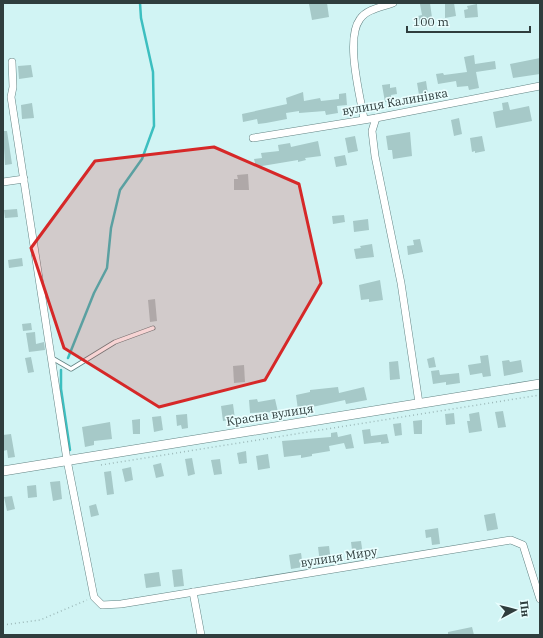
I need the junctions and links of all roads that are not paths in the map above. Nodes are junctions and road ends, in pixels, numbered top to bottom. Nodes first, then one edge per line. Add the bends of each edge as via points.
1 (393, 3) edge
2 (12, 62) dead end
3 (540, 86) edge
4 (7, 98) edge
5 (376, 118) junction
6 (364, 119) junction
7 (253, 138) dead end
8 (24, 179) junction
9 (3, 182) edge
10 (153, 328) dead end
11 (51, 358) junction
12 (540, 384) edge
13 (419, 403) junction
14 (67, 460) junction
15 (3, 471) edge
16 (193, 592) junction
17 (540, 599) edge
18 (201, 635) edge

1 - 6 street via 367,12 360,19 356,31 354,48
2 - 4 street via 13,86
3 - 5 street, вулиця Калинівка
4 - 8 street
5 - 6 street, вулиця Калинівка
5 - 13 street via 372,130 375,156 401,283
6 - 7 street, вулиця Калинівка
8 - 9 street
8 - 11 street
10 - 11 lane via 115,342 71,369
11 - 14 street
12 - 13 street, Красна вулиця
13 - 14 street, Красна вулиця
14 - 15 street, Красна вулиця
14 - 16 street, вулиця Миру via 94,597 102,605
16 - 17 street, вулиця Миру via 511,540 523,545
16 - 18 street

